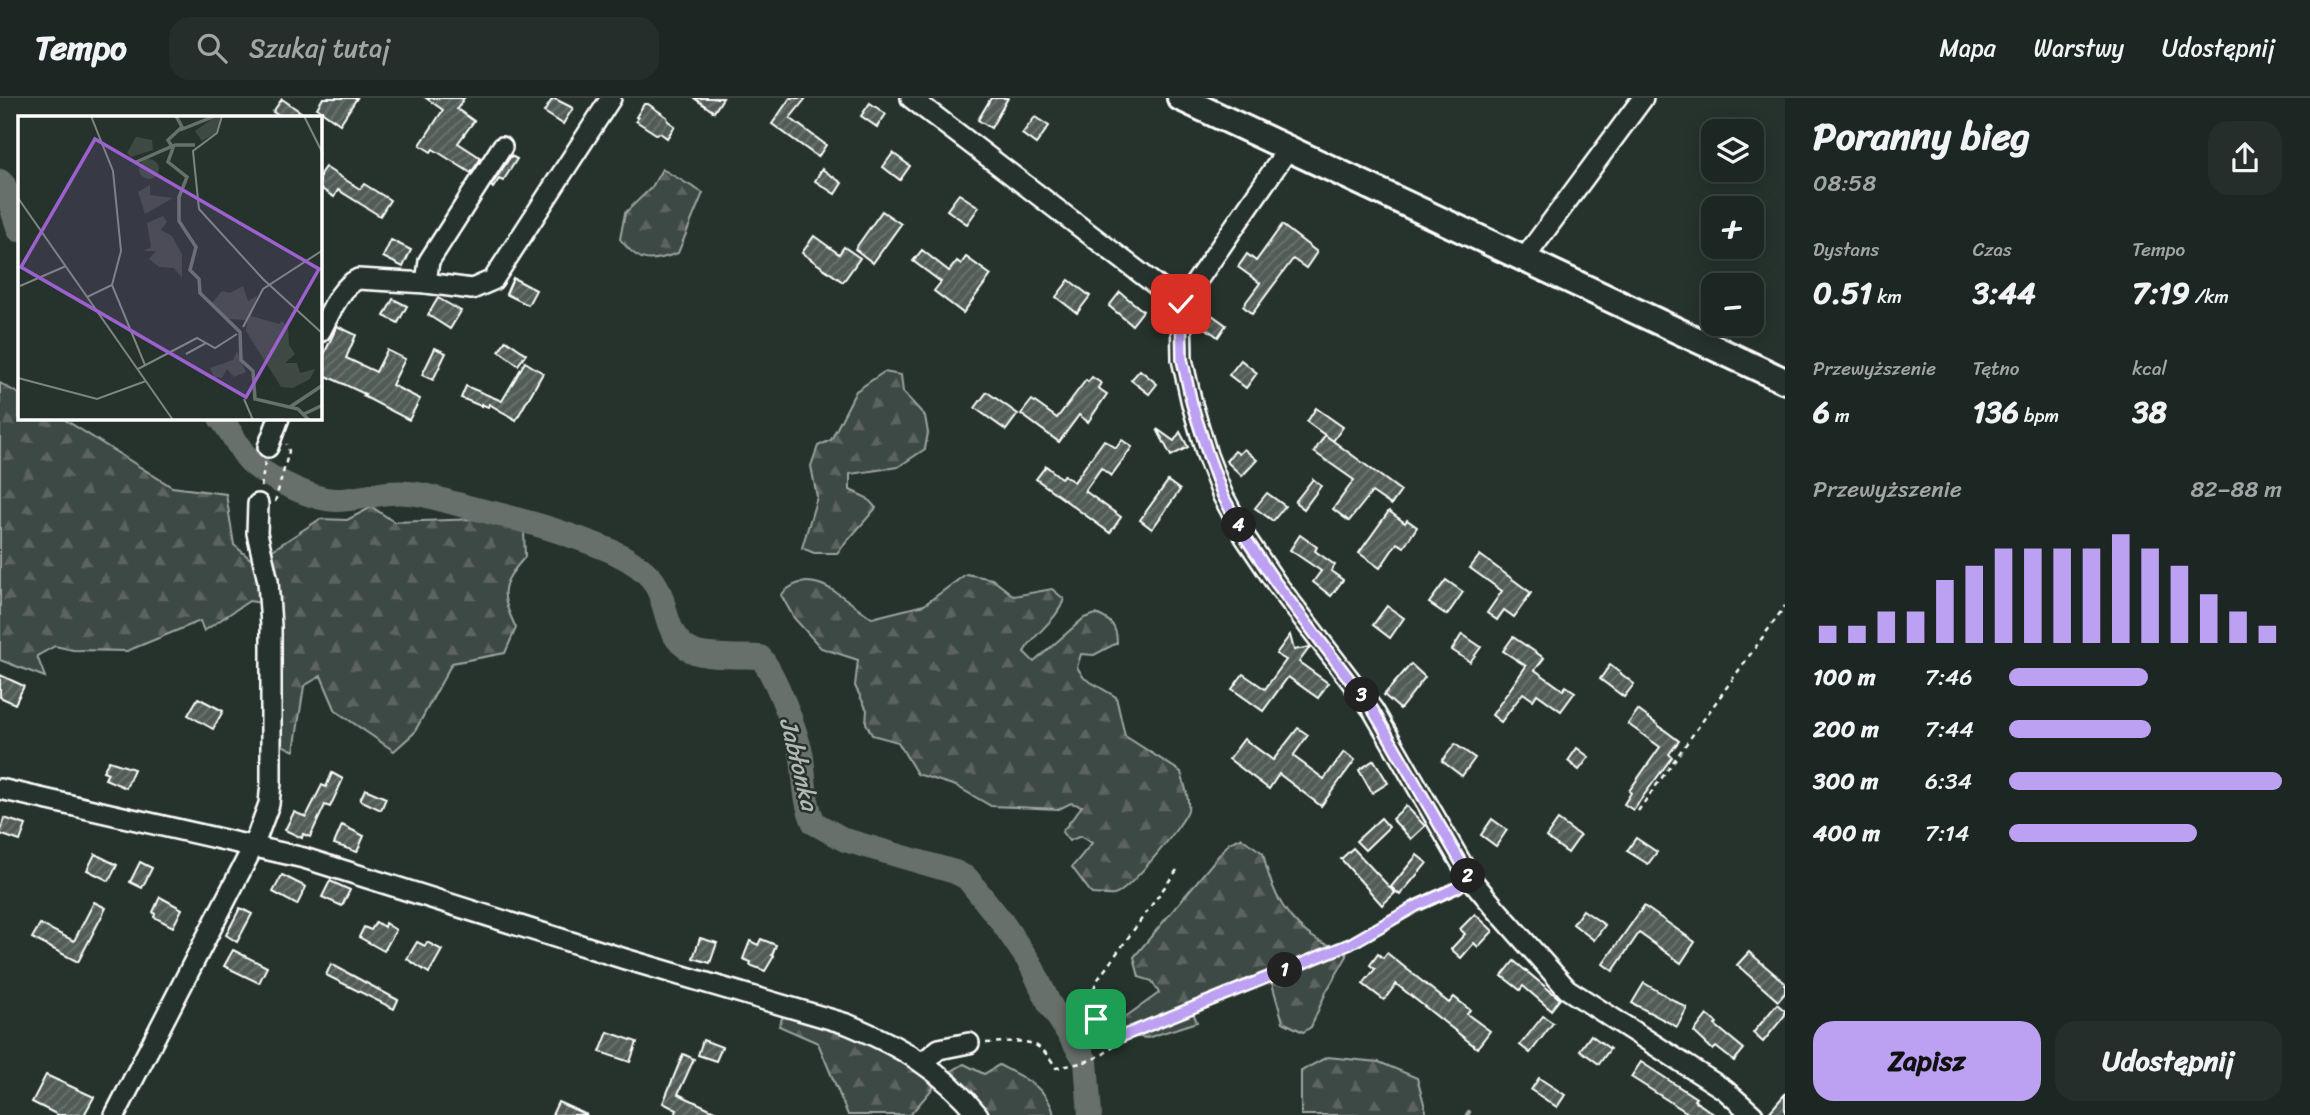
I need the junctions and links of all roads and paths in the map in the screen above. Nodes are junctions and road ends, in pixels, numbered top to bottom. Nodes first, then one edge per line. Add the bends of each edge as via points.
1 (611, 98) edge
2 (911, 98) edge
3 (1180, 98) edge
4 (1643, 98) edge
5 (502, 148) dead end
6 (1288, 149) junction
7 (1524, 259) junction
8 (426, 284) junction
9 (1181, 304) junction
10 (322, 328) edge
11 (1785, 381) edge
12 (278, 420) edge
13 (268, 447) joint
14 (285, 469) dead end
15 (267, 500) junction
16 (1785, 606) edge
17 (0, 789) edge
18 (1638, 811) dead end
19 (253, 847) junction
20 (1177, 870) dead end
21 (1470, 878) junction
22 (1120, 1037) junction
23 (969, 1043) joint
24 (923, 1062) junction
25 (114, 1115) edge
26 (978, 1115) edge
27 (1753, 1115) edge

1 - 8 street via 493,280 472,289
2 - 9 street
3 - 6 main road
4 - 7 street
5 - 8 street via 429,261
6 - 7 main road
6 - 9 street
7 - 11 main road
8 - 10 street via 351,282
9 - 21 street via 1184,370 1223,496 1276,583 1373,710
12 - 13 street
13 - 15 path
14 - 15 path
15 - 19 street via 257,533 268,581 271,626 271,783 269,804
16 - 18 path
17 - 19 street
19 - 24 street via 304,858 847,1024
19 - 25 street
20 - 22 path via 1096,982 1092,994 1096,1019 1108,1034
21 - 22 path via 1350,944
21 - 27 street via 1567,989 1726,1090
22 - 23 path via 1105,1055 1056,1069 1041,1046 1029,1042
23 - 24 street via 939,1049
24 - 26 street

